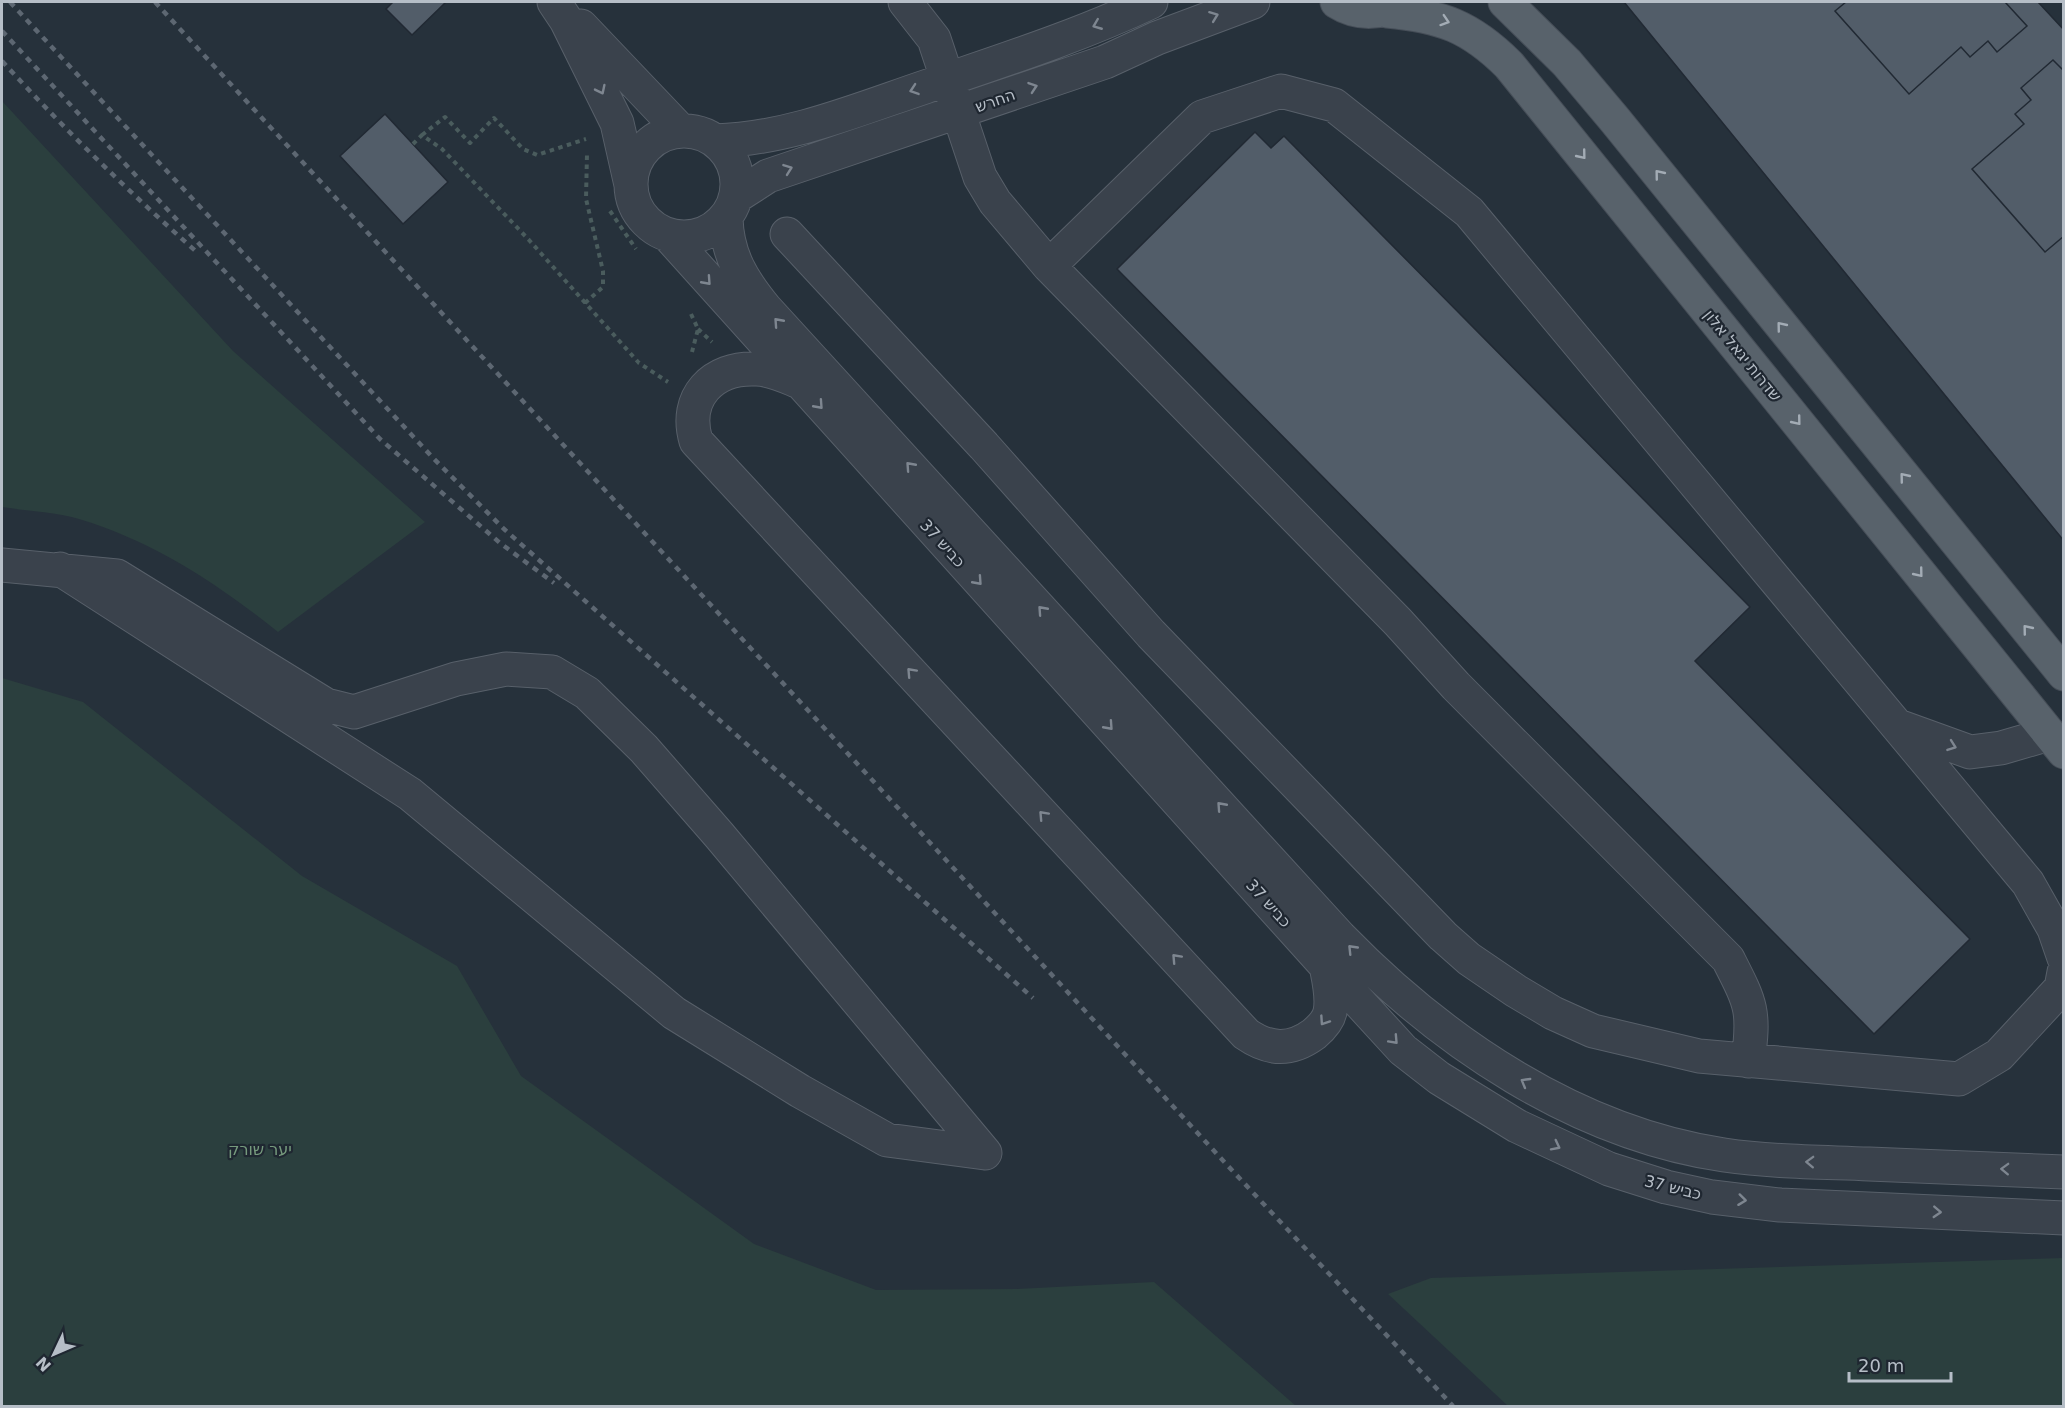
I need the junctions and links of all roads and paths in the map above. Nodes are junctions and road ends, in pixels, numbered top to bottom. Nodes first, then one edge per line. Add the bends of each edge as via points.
1 (554, 2) edge
2 (562, 2) edge
3 (905, 2) edge
4 (1151, 2) edge
5 (1252, 2) edge
6 (1337, 2) edge
7 (1505, 2) edge
8 (1396, 6) edge
9 (947, 79) junction
10 (959, 112) junction
11 (681, 131) junction
12 (422, 135) junction
13 (715, 141) junction
14 (413, 144) dead end
15 (631, 185) junction
16 (731, 207) junction
17 (787, 234) dead end
18 (669, 236) junction
19 (1049, 266) junction
20 (585, 303) junction
21 (797, 381) junction
22 (697, 400) junction
23 (2, 565) edge
24 (60, 569) junction
25 (2064, 674) edge
26 (1897, 725) junction
27 (2056, 743) edge
28 (2001, 748) junction
29 (1991, 838) junction
30 (2064, 958) edge
31 (1326, 966) junction
32 (2064, 972) edge
33 (1748, 1061) junction
34 (2064, 1172) edge
35 (2064, 1218) edge

1 -> 15 street via 616,123
2 - 11 street via 590,37
3 - 9 street via 934,39
4 -> 9 street via 1082,32
10 -> 5 street, החרש via 1105,62
6 - 8 main road, שדרות יגאל אלון via 1367,12
25 -> 7 main road via 1615,120 1567,63
8 -> 27 main road, שדרות יגאל אלון via 1460,26 1486,42 1509,65
9 - 10 street
9 -> 13 street via 818,123 764,137
16 -> 10 street, החרש via 768,176
10 - 19 street via 980,177 995,202
11 - 13 street
11 - 15 street via 656,140 642,152
12 - 14 path
12 - 20 path via 442,148
12 - 20 path via 445,117 470,143 494,118 523,149 537,155 589,138 584,177 586,199 603,270 603,287
13 - 16 street via 732,161 737,178
15 - 18 street via 642,217
16 - 18 street via 706,233 694,237
34 -> 16 street, כביש 37 via 1721,1155 1593,1116 1544,1093 1442,1029 1394,990 1340,937 766,309 742,279 732,256
17 - 33 street via 984,446 1151,634 1469,959 1553,1013 1593,1031 1699,1056
18 -> 21 street, כביש 37
19 - 26 street via 1202,117 1281,91 1334,105 1469,212
19 - 33 street via 1464,694 1728,959 1748,998 1753,1024
20 - 22 path via 639,363
21 - 22 street via 759,369 731,370 709,382
21 -> 31 street, כביש 37
31 -> 22 street via 1332,998 1323,1026 1290,1047 1259,1043 1246,1034 708,457 693,431
23 - 24 street
24 - 24 street via 410,794 674,1013 887,1140 985,1153 644,749 586,693 552,672 507,669 456,679 354,712 326,705 117,576
26 -> 28 street via 1970,752
26 - 29 street
27 - 28 street
28 - 29 street via 1973,775 1972,800
29 - 30 street via 2028,883 2054,929
31 -> 35 street, כביש 37 via 1403,1050 1439,1078 1517,1126 1609,1169 1712,1197 1780,1205
32 - 33 street via 2061,988 1999,1055 1959,1079

